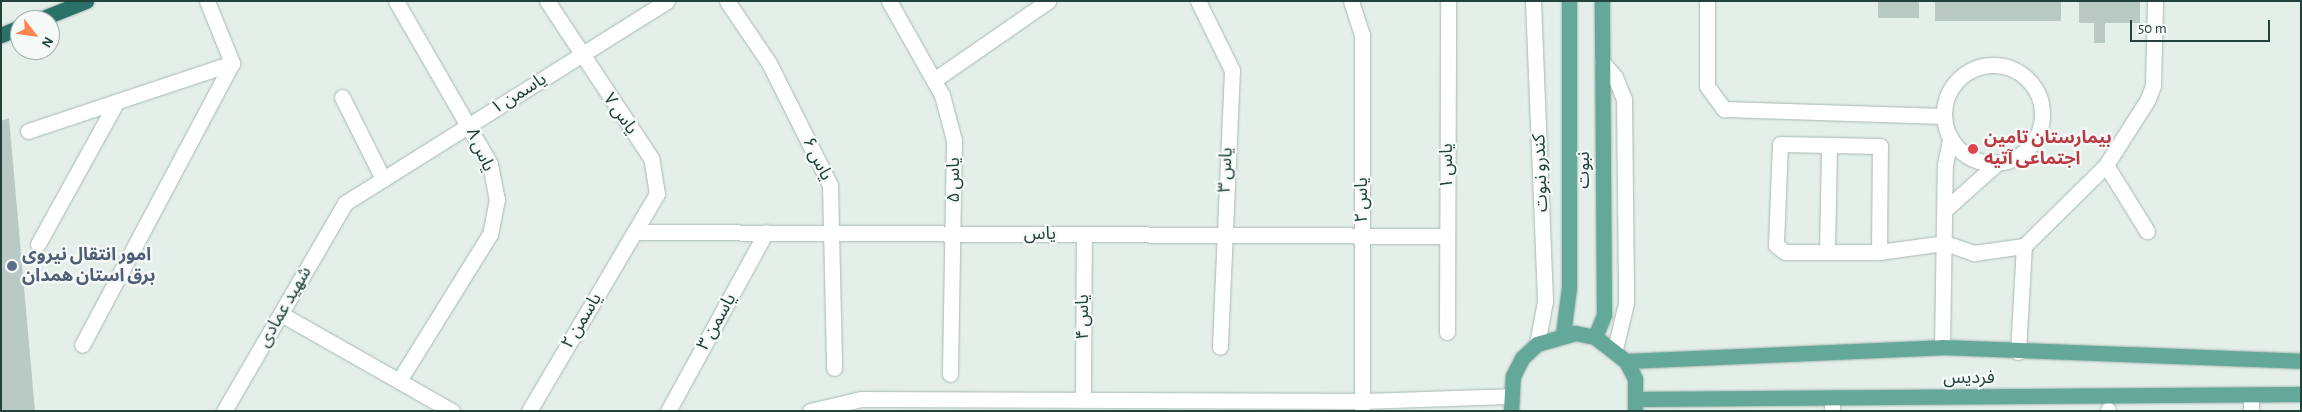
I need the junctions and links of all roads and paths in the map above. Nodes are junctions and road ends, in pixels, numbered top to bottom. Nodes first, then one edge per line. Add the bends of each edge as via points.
1 (86, 1) edge
2 (207, 1) edge
3 (396, 1) edge
4 (547, 1) edge
5 (667, 1) edge
6 (727, 1) edge
7 (889, 1) edge
8 (1048, 1) edge
9 (1198, 1) edge
10 (1351, 1) edge
11 (1448, 1) edge
12 (1533, 1) edge
13 (1569, 1) edge
14 (1602, 1) edge
15 (1707, 1) edge
16 (2155, 1) edge
17 (60, 11) edge
18 (580, 56) junction
19 (1602, 62) junction
20 (232, 63) junction
21 (934, 80) junction
22 (342, 97) dead end
23 (117, 101) junction
24 (1944, 116) junction
25 (470, 124) junction
26 (28, 132) dead end
27 (1950, 139) junction
28 (1829, 145) junction
29 (1996, 164) junction
30 (2106, 166) junction
31 (383, 179) junction
32 (345, 203) joint
33 (1947, 208) junction
34 (2147, 231) dead end
35 (635, 232) junction
36 (766, 232) junction
37 (835, 233) junction
38 (954, 233) junction
39 (1084, 234) junction
40 (1222, 235) junction
41 (1362, 235) junction
42 (1446, 236) junction
43 (1945, 243) junction
44 (38, 244) dead end
45 (2024, 246) junction
46 (1827, 252) junction
47 (1879, 252) junction
48 (281, 314) junction
49 (1447, 332) dead end
50 (1564, 334) junction
51 (1595, 337) junction
52 (1537, 344) junction
53 (82, 345) dead end
54 (1220, 347) dead end
55 (1942, 347) junction
56 (1615, 349) junction
57 (2018, 352) junction
58 (1626, 361) junction
59 (2301, 361) edge
60 (834, 368) dead end
61 (950, 374) dead end
62 (399, 380) junction
63 (2301, 394) edge
64 (2251, 395) junction
65 (1083, 400) junction
66 (1510, 403) edge
67 (1636, 405) edge
68 (1832, 405) edge
69 (1362, 406) edge
70 (224, 411) edge
71 (452, 411) edge
72 (529, 411) edge
73 (668, 411) edge
74 (810, 411) edge
75 (2251, 411) edge

1 - 17 highway
2 - 20 street
3 - 25 street, یاس ۸
4 - 18 street, یاس ۷
5 - 18 street, یاسمن ۱
6 - 37 street, یاس ۶ via 769,63 830,185
7 - 21 street, یاس ۵
8 - 21 street
9 - 40 street, یاس ۳ via 1232,70
10 - 41 street, یاس ۲ via 1362,35
11 - 42 street, یاس ۱
12 - 52 street, کندرو نبوت via 1545,301
13 - 50 main road, نبوت via 1569,288
14 - 19 main road, نبوت
15 - 24 street via 1707,86 1724,109
16 - 30 street via 2153,85
18 - 25 street, یاسمن ۱
18 - 35 street, یاس ۷ via 651,158 657,194
19 - 51 main road, نبوت via 1604,314
19 - 56 street via 1615,77 1624,99 1626,303
20 - 23 street
20 - 53 street
21 - 38 street, یاس ۵ via 954,140
22 - 31 street
23 - 26 street
23 - 44 street
24 - 27 street
24 - 29 street via 1952,87 1964,74 1981,66 2017,71 2031,82 2043,116 2038,134 2028,149
25 - 31 street, یاسمن ۱
25 - 62 street, یاس ۸ via 490,164 498,199 490,234
27 - 29 street via 1977,162
27 - 33 street via 1945,165
28 - 46 street
28 - 46 street via 1780,144 1776,245 1785,252
28 - 47 street via 1880,146
29 - 33 street
30 - 34 street
30 - 45 street
31 - 32 street, یاسمن ۱
32 - 48 street, شهید عمادی
33 - 43 street
35 - 36 street, یاس
35 - 72 street, یاسمن ۲
36 - 37 street, یاس
36 - 73 street, یاسمن ۳
37 - 38 street, یاس
37 - 60 street, یاس ۶
38 - 39 street, یاس
38 - 61 street, یاس ۵
39 - 40 street, یاس
39 - 65 street, یاس ۴
40 - 41 street, یاس
40 - 54 street, یاس ۳
41 - 42 street, یاس
41 - 69 street, یاس ۲
42 - 49 street, یاس ۱
43 - 45 street via 1974,253
43 - 47 street
43 - 55 street
45 - 57 street
46 - 47 street
48 - 62 street
48 - 70 street, شهید عمادی
50 - 51 main road
50 - 52 main road
51 - 56 main road
52 - 66 main road via 1522,358
55 - 57 main road
55 - 58 main road
56 - 58 main road
57 - 59 main road
58 - 67 main road
62 - 71 street
63 - 64 main road, فردیس
64 - 68 main road, فردیس
64 - 75 street
65 - 69 street
65 - 74 street via 861,399
66 - 69 street
67 - 68 main road, فردیس

